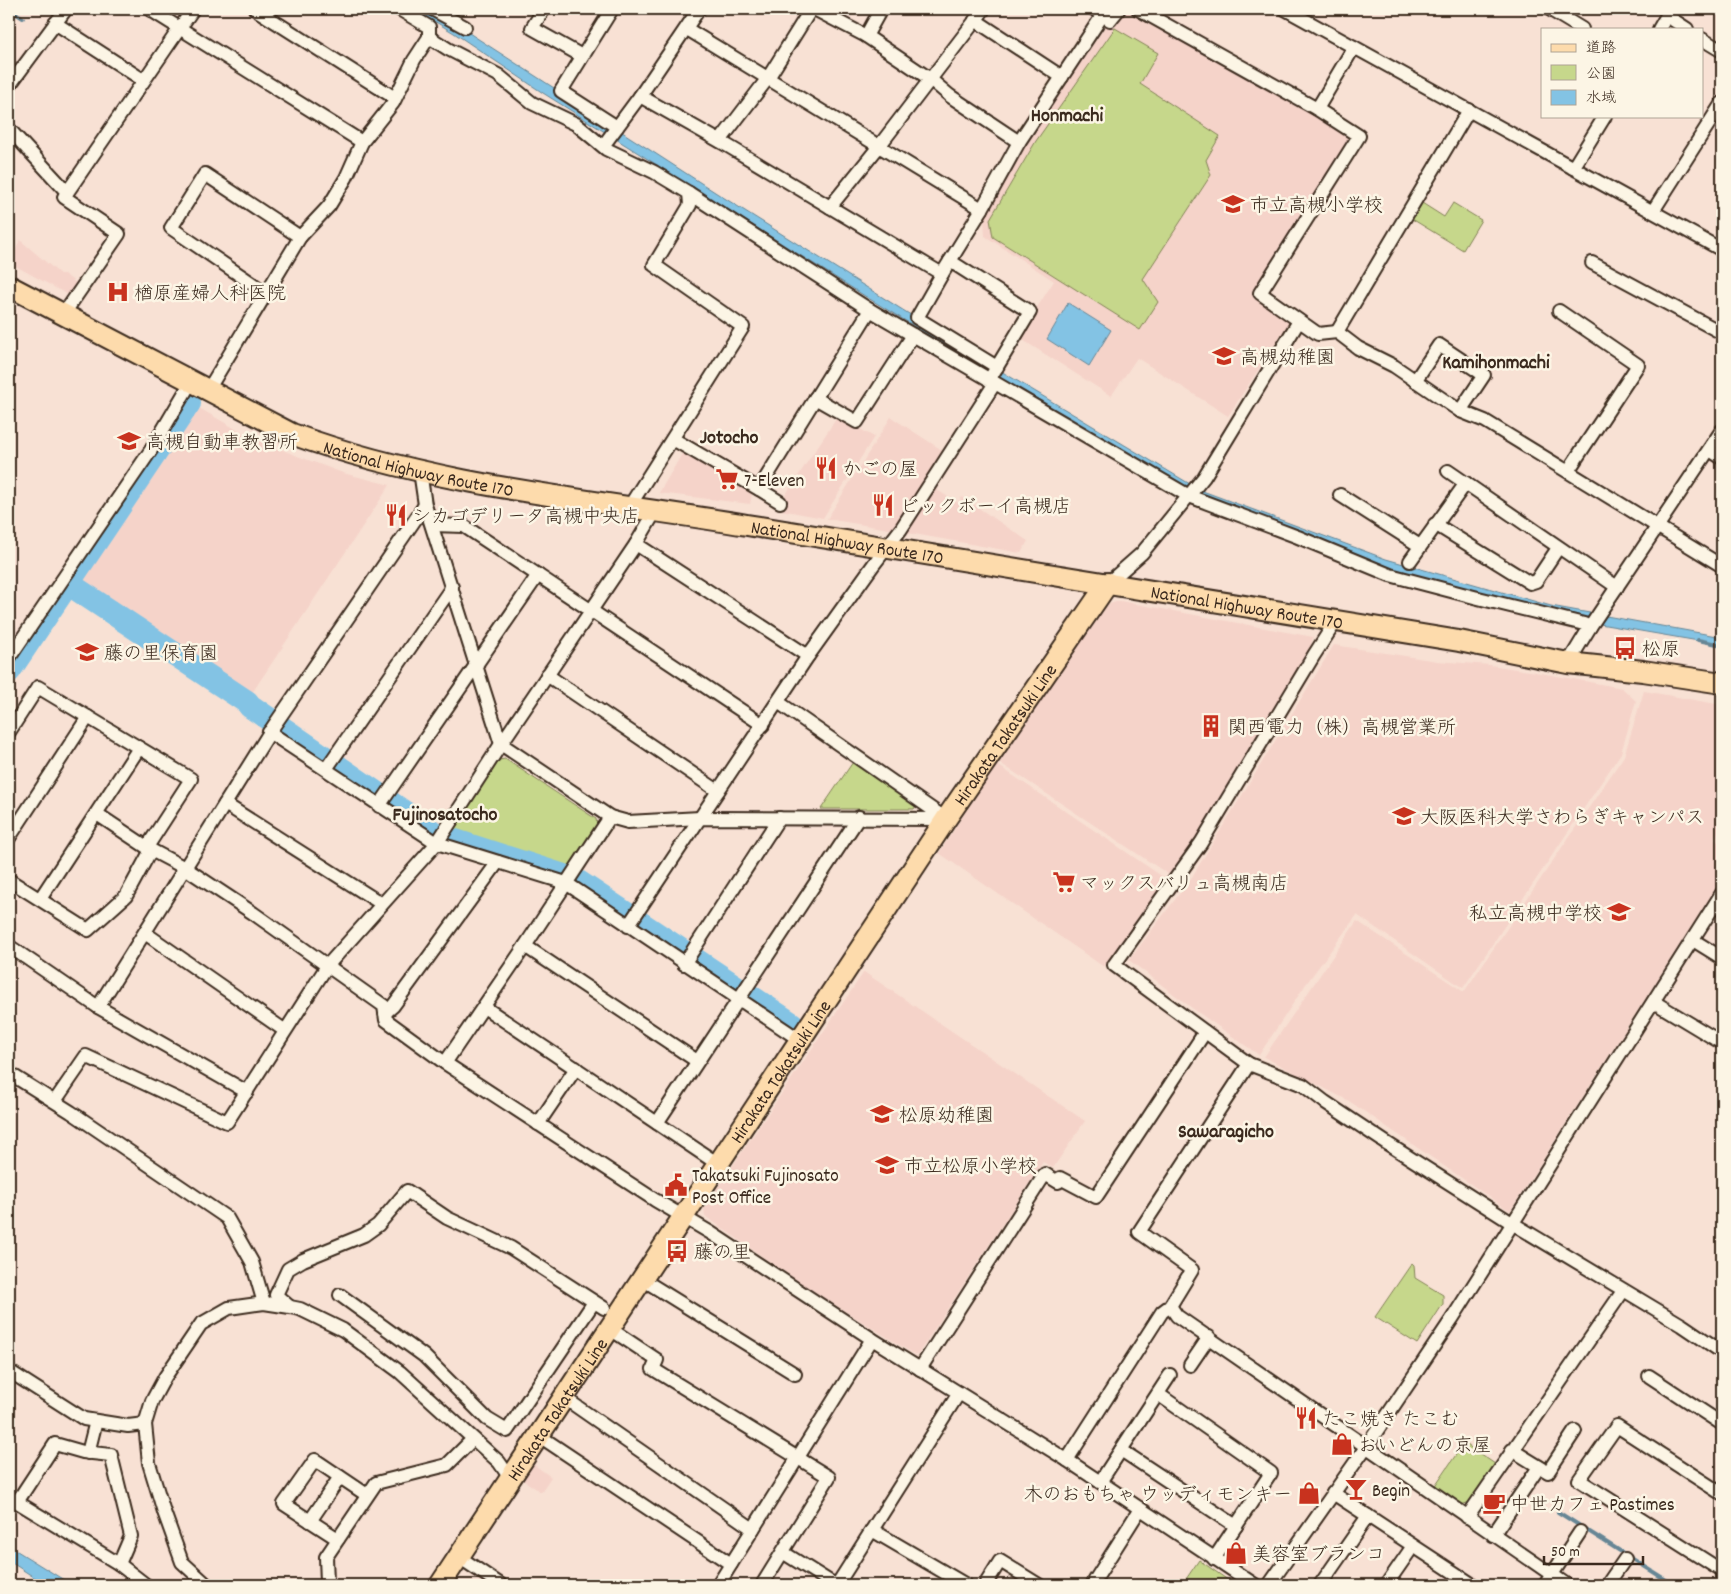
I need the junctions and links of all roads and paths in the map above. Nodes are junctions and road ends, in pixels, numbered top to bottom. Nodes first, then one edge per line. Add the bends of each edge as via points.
1 (66, 9) edge
2 (149, 9) edge
3 (193, 9) edge
4 (255, 9) edge
5 (399, 9) edge
6 (431, 9) edge
7 (544, 9) edge
8 (612, 9) edge
9 (699, 9) edge
10 (813, 9) edge
11 (881, 9) edge
12 (984, 9) edge
13 (1118, 9) edge
14 (1138, 9) edge
15 (1285, 9) edge
16 (1549, 9) edge
17 (1098, 12) edge
18 (1669, 12) edge
19 (975, 20) junction
20 (421, 22) junction
21 (55, 23) junction
22 (465, 27) dead end
23 (1580, 28) edge
24 (1659, 28) edge
25 (1686, 28) edge
26 (181, 29) junction
27 (687, 29) junction
28 (866, 36) junction
29 (429, 37) junction
30 (1704, 39) edge
31 (1354, 47) junction
32 (1722, 51) edge
33 (582, 56) junction
34 (1062, 77) junction
35 (768, 78) junction
36 (930, 79) junction
37 (143, 80) junction
38 (9, 86) edge
39 (640, 96) junction
40 (395, 98) junction
41 (1722, 103) edge
42 (1317, 109) junction
43 (1469, 110) junction
44 (1604, 118) edge
45 (617, 127) junction
46 (9, 128) edge
47 (720, 141) junction
48 (362, 142) junction
49 (1019, 142) junction
50 (603, 146) junction
51 (880, 146) junction
52 (1573, 168) junction
53 (67, 192) junction
54 (689, 193) junction
55 (830, 207) junction
56 (982, 209) junction
57 (1653, 211) junction
58 (300, 237) junction
59 (1722, 250) edge
60 (950, 261) junction
61 (1592, 263) dead end
62 (942, 274) junction
63 (9, 286) edge
64 (266, 293) junction
65 (870, 310) junction
66 (1559, 311) dead end
67 (63, 315) junction
68 (1299, 321) junction
69 (1337, 332) junction
70 (1722, 333) edge
71 (913, 335) junction
72 (997, 367) junction
73 (1415, 381) junction
74 (992, 382) junction
75 (200, 386) junction
76 (815, 398) junction
77 (1460, 411) junction
78 (1722, 430) edge
79 (673, 439) junction
80 (1710, 450) junction
81 (1722, 458) edge
82 (420, 471) junction
83 (1448, 471) dead end
84 (1568, 471) junction
85 (1466, 483) junction
86 (759, 488) junction
87 (1340, 495) dead end
88 (1189, 496) junction
89 (780, 502) dead end
90 (425, 505) junction
91 (629, 507) junction
92 (656, 510) junction
93 (1435, 524) junction
94 (432, 525) junction
95 (1658, 525) junction
96 (636, 544) junction
97 (1420, 546) junction
98 (887, 547) junction
99 (1558, 548) junction
100 (1410, 561) dead end
101 (1722, 566) edge
102 (538, 575) junction
103 (1108, 584) junction
104 (452, 587) junction
105 (1617, 587) junction
106 (591, 610) junction
107 (1336, 621) junction
108 (1593, 622) junction
109 (808, 656) junction
110 (9, 658) edge
111 (1568, 663) junction
112 (476, 664) junction
113 (547, 675) junction
114 (1722, 683) edge
115 (778, 702) junction
116 (88, 717) junction
117 (763, 725) junction
118 (273, 726) junction
119 (9, 732) edge
120 (501, 744) junction
121 (139, 748) junction
122 (329, 764) junction
123 (718, 791) junction
124 (383, 801) junction
125 (225, 804) junction
126 (97, 814) junction
127 (610, 817) junction
128 (859, 817) junction
129 (700, 818) junction
130 (779, 818) junction
131 (946, 819) junction
132 (9, 838) edge
133 (440, 838) junction
134 (149, 849) junction
135 (498, 862) junction
136 (185, 868) junction
137 (568, 879) junction
138 (9, 880) edge
139 (1722, 893) edge
140 (40, 899) junction
141 (382, 904) junction
142 (632, 921) junction
143 (145, 933) junction
144 (1693, 940) junction
145 (9, 946) edge
146 (525, 946) junction
147 (688, 958) junction
148 (1722, 958) edge
149 (326, 966) junction
150 (742, 994) junction
151 (1654, 1002) junction
152 (98, 1007) junction
153 (484, 1007) junction
154 (385, 1013) junction
155 (284, 1030) junction
156 (1205, 1032) junction
157 (800, 1040) junction
158 (1722, 1043) edge
159 (697, 1061) junction
160 (444, 1063) junction
161 (1249, 1064) junction
162 (576, 1068) junction
163 (9, 1073) edge
164 (247, 1092) junction
165 (55, 1102) junction
166 (657, 1122) junction
167 (538, 1124) junction
168 (718, 1164) junction
169 (683, 1216) junction
170 (1512, 1223) junction
171 (642, 1279) junction
172 (1623, 1290) junction
173 (340, 1295) dead end
174 (264, 1303) junction
175 (1170, 1306) junction
176 (290, 1307) junction
177 (609, 1328) junction
178 (1209, 1337) junction
179 (872, 1339) junction
180 (1722, 1352) edge
181 (1190, 1365) dead end
182 (920, 1368) junction
183 (9, 1371) edge
184 (795, 1374) dead end
185 (1170, 1375) dead end
186 (1649, 1376) dead end
187 (959, 1393) junction
188 (1158, 1394) junction
189 (563, 1397) junction
190 (96, 1421) junction
191 (145, 1424) junction
192 (1722, 1424) edge
193 (1575, 1432) dead end
194 (538, 1435) junction
195 (473, 1439) junction
196 (1366, 1447) junction
197 (1121, 1450) junction
198 (1512, 1450) junction
199 (88, 1453) junction
200 (798, 1456) junction
201 (1067, 1460) junction
202 (1540, 1467) junction
203 (340, 1477) junction
204 (510, 1478) junction
205 (1100, 1482) junction
206 (1333, 1493) junction
207 (1722, 1494) edge
208 (367, 1495) junction
209 (13, 1499) edge
210 (1140, 1509) junction
211 (1368, 1516) junction
212 (1467, 1517) junction
213 (310, 1521) junction
214 (1236, 1526) junction
215 (753, 1528) junction
216 (872, 1530) junction
217 (1580, 1532) dead end
218 (1493, 1535) junction
219 (338, 1539) junction
220 (1413, 1546) junction
221 (784, 1553) junction
222 (459, 1557) junction
223 (1214, 1558) junction
224 (1625, 1559) dead end
225 (119, 1564) junction
226 (731, 1564) junction
227 (1722, 1571) edge
228 (1548, 1580) edge
229 (1465, 1583) edge
230 (146, 1585) edge
231 (207, 1585) edge
232 (325, 1585) edge
233 (440, 1585) edge
234 (501, 1585) edge
235 (718, 1585) edge
236 (762, 1585) edge
237 (836, 1585) edge
238 (966, 1585) edge
239 (985, 1585) edge
240 (1039, 1585) edge
241 (1092, 1585) edge
242 (1255, 1585) edge
243 (1268, 1585) edge
244 (1320, 1585) edge
245 (1386, 1585) edge
246 (1567, 1585) edge
247 (1607, 1585) edge

1 - 21 street
2 - 26 street
3 - 26 street
4 - 40 street
5 - 20 street
6 - 20 street
6 - 22 street
7 - 33 street via 532,28
8 - 33 street
9 - 27 street
10 - 28 street
10 - 35 street
11 - 28 street
12 - 19 street
13 - 17 street via 1110,20
14 - 42 street
15 - 31 street
16 - 23 street
17 - 34 street
18 - 24 street
18 - 25 street
19 - 34 street
19 - 36 street
20 - 29 street via 430,27
21 - 37 street
21 - 38 street
26 - 37 street
26 - 48 street
27 - 35 street
27 - 39 street
28 - 36 street
29 - 40 street
29 - 50 street via 498,75 532,103 576,124
30 - 32 street
31 - 42 street
31 - 43 street
33 - 45 street via 561,91
34 - 49 street
35 - 47 street
35 - 51 street
36 - 49 street
36 - 51 street
37 - 53 street
39 - 45 street
39 - 47 street
40 - 48 street
41 - 57 street
42 - 68 street via 1359,136 1260,293
43 - 52 street
43 - 69 street
44 - 52 street
45 - 50 street
46 - 53 street
47 - 55 street
48 - 58 street via 329,206
49 - 56 street
50 - 54 street
51 - 55 street
51 - 56 street
52 - 57 street
53 - 67 street via 64,197 119,234
54 - 65 street
54 - 79 street via 690,205 654,266 743,327
55 - 62 street
56 - 60 street
57 - 59 street
58 - 64 street
58 - 64 street via 205,174 172,228
60 - 62 street
60 - 72 street via 1030,312
61 - 70 street
62 - 72 street via 917,318
63 - 67 main road, National Highway Route 170
64 - 75 street
65 - 71 street
65 - 76 street
66 - 84 street via 1638,365
67 - 75 main road, National Highway Route 170
68 - 69 street via 1318,334
68 - 88 street via 1204,477
69 - 73 street
71 - 74 street
71 - 76 street via 857,422
72 - 74 street
73 - 77 street
73 - 77 street via 1440,345 1484,375
74 - 88 street
74 - 98 street
75 - 82 main road, National Highway Route 170 via 292,434
75 - 110 street via 151,450
76 - 86 street
77 - 84 street via 1485,421
78 - 80 street
79 - 86 street
79 - 91 street
80 - 81 street
80 - 95 street
82 - 90 street
82 - 91 main road, National Highway Route 170
83 - 85 street
84 - 95 street
85 - 93 street
85 - 99 street
86 - 89 street
87 - 97 street
88 - 103 street via 1142,553
88 - 108 street via 1390,574 1584,624
90 - 94 street
90 - 118 street
91 - 92 main road, National Highway Route 170
92 - 96 street
92 - 98 main road, National Highway Route 170
93 - 97 street
93 - 99 street via 1530,583 1536,581
94 - 102 street via 464,526
94 - 104 street
95 - 101 street
95 - 105 street
96 - 106 street
96 - 109 street
97 - 100 street
98 - 103 main road, National Highway Route 170
98 - 109 street
99 - 105 street
102 - 106 street
102 - 112 street
103 - 107 main road, National Highway Route 170
103 - 131 main road, Hirakata Takatsuki Line
104 - 112 street
104 - 122 street
105 - 108 street
106 - 113 street
106 - 117 street
107 - 111 main road, National Highway Route 170
107 - 156 street via 1201,843 1114,965
108 - 111 street
109 - 115 street
111 - 114 main road, National Highway Route 170
112 - 120 street
112 - 124 street
113 - 120 street
113 - 123 street
115 - 117 street
115 - 131 street
116 - 119 street via 38,687
116 - 121 street
116 - 132 street
117 - 123 street
118 - 122 street
118 - 125 street
120 - 127 street
120 - 133 street
121 - 126 street
121 - 134 street via 191,779
122 - 124 street
123 - 129 street
124 - 133 street
125 - 136 street
125 - 141 street
126 - 134 street
126 - 140 street
127 - 129 street via 628,822
127 - 137 street
128 - 130 street
128 - 131 street
128 - 150 street
129 - 130 street
129 - 142 street
130 - 147 street
131 - 157 main road, Hirakata Takatsuki Line
133 - 135 street
133 - 141 street
134 - 136 street
134 - 140 street via 126,896 88,930
135 - 137 street
135 - 154 street
136 - 143 street
136 - 149 street
137 - 142 street
137 - 146 street
138 - 140 street
139 - 144 street
141 - 149 street
142 - 147 street
143 - 152 street
143 - 155 street
144 - 148 street
144 - 151 street
145 - 152 street
146 - 153 street
146 - 159 street
147 - 150 street
149 - 154 street via 384,1006
149 - 155 street
150 - 157 street
150 - 159 street
151 - 158 street
151 - 170 street
152 - 164 street
153 - 160 street
153 - 162 street
154 - 160 street via 386,1020
155 - 164 street
156 - 161 street
156 - 182 street via 1096,1197 1060,1178 1058,1182 1045,1174
157 - 168 main road, Hirakata Takatsuki Line
159 - 166 street
160 - 167 street
161 - 170 street via 1303,1084 1388,1144
161 - 175 street via 1139,1232 1192,1270
162 - 166 street
162 - 167 street
163 - 165 street
164 - 165 street via 227,1122 86,1056
165 - 174 street via 227,1218 252,1262
166 - 168 street
167 - 169 street
168 - 169 main road, Hirakata Takatsuki Line
169 - 171 main road, Hirakata Takatsuki Line
169 - 179 street
170 - 172 street
170 - 196 street
171 - 177 main road, Hirakata Takatsuki Line
171 - 184 street
172 - 180 street
172 - 198 street
173 - 176 street via 424,1356 487,1419 507,1431 599,1305 511,1248 447,1218 407,1191 378,1225 364,1235 288,1269 276,1295
174 - 176 street
174 - 191 street via 229,1308 202,1324 165,1377 152,1400
175 - 178 street via 1177,1316
175 - 201 street via 1162,1312
176 - 195 street via 343,1330 400,1372
177 - 189 main road, Hirakata Takatsuki Line
177 - 200 street via 657,1360 653,1369
178 - 181 street
178 - 196 street
179 - 182 street
179 - 200 street
182 - 187 street
183 - 190 street via 84,1419
185 - 188 street
186 - 192 street
187 - 201 street
187 - 216 street
188 - 197 street
188 - 214 street via 1271,1473
189 - 194 main road, Hirakata Takatsuki Line
189 - 215 street
190 - 191 street via 128,1426
190 - 199 street
191 - 231 street via 150,1463 182,1562
193 - 202 street via 1548,1472
194 - 204 main road, Hirakata Takatsuki Line
194 - 226 street
195 - 204 street via 499,1462
195 - 208 street via 447,1465 376,1483
196 - 206 street
196 - 212 street
197 - 205 street
197 - 214 street
198 - 202 street
198 - 212 street
199 - 209 street via 55,1444
199 - 225 street via 111,1455 131,1536
200 - 215 street
200 - 221 street via 829,1477
201 - 205 street
202 - 218 street
203 - 208 street
203 - 213 street
203 - 213 street via 314,1460 284,1504
204 - 222 main road, Hirakata Takatsuki Line
205 - 210 street
206 - 211 street
206 - 243 street
207 - 227 street via 1617,1426 1579,1480
208 - 219 street
209 - 225 street
210 - 223 street
210 - 241 street
211 - 220 street
211 - 244 street
212 - 218 street
213 - 219 street
214 - 223 street
215 - 226 street
216 - 237 street
216 - 238 street
217 - 228 street
218 - 228 street
219 - 232 street via 326,1557
220 - 229 street
220 - 245 street
221 - 236 street
221 - 237 street
222 - 233 main road, Hirakata Takatsuki Line
222 - 234 street
223 - 242 street
224 - 247 street
225 - 230 street
226 - 235 street
228 - 246 street
239 - 240 street via 1000,1561

